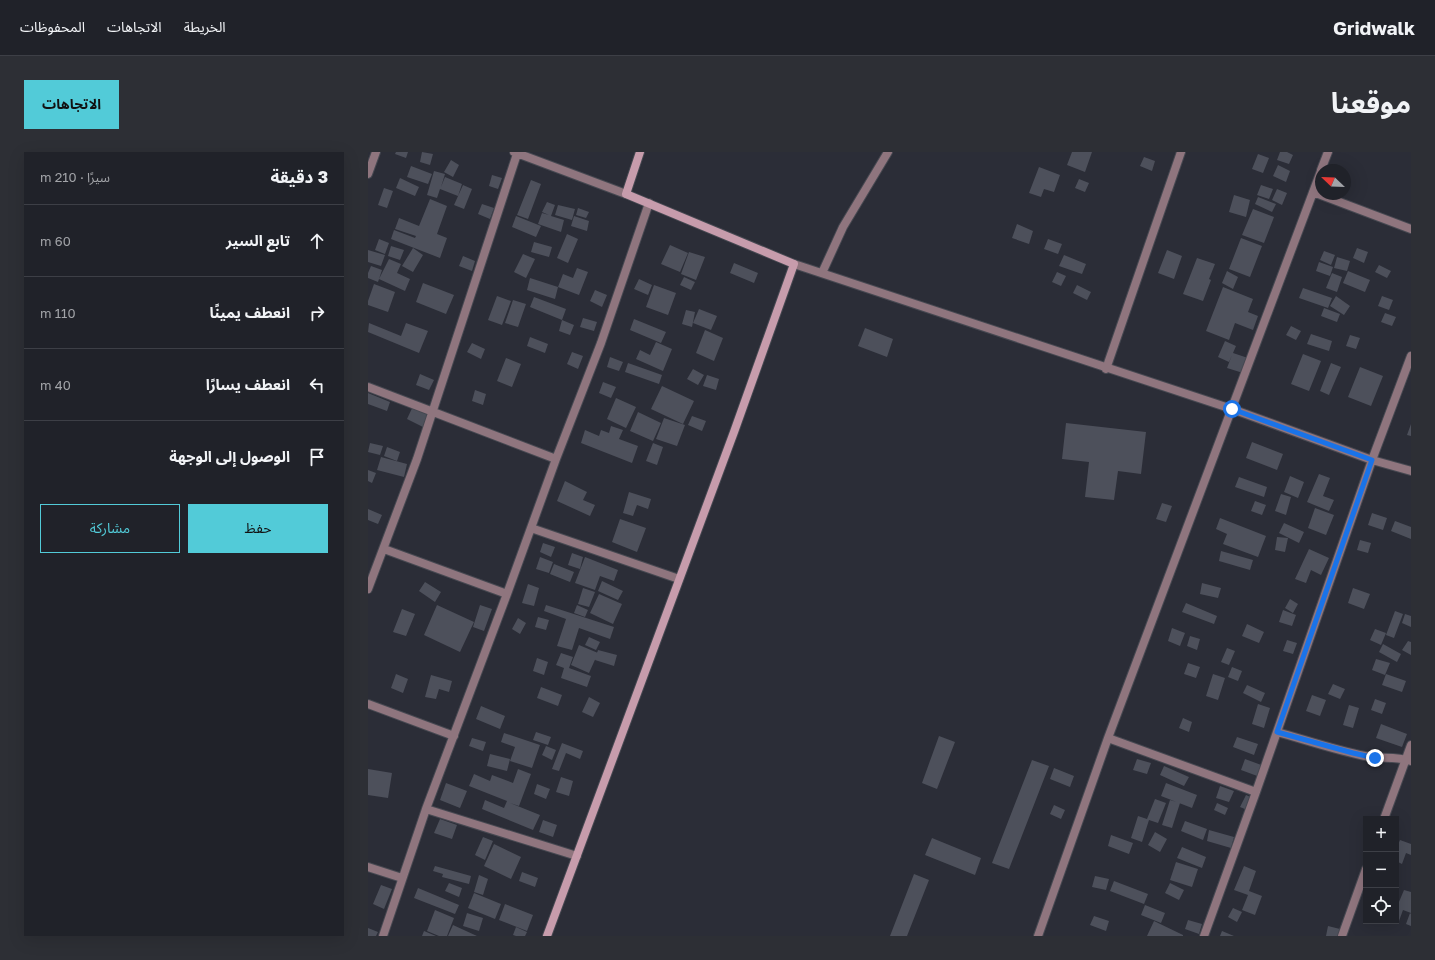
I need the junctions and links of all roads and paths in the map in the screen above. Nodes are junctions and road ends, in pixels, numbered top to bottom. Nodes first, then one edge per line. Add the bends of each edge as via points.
1 (376, 152) edge
2 (640, 152) edge
3 (888, 152) edge
4 (1181, 152) edge
5 (1328, 152) edge
6 (515, 153) edge
7 (1323, 164) edge
8 (368, 174) edge
9 (1315, 186) edge
10 (1313, 192) junction
11 (626, 194) junction
12 (649, 203) junction
13 (1411, 229) edge
14 (794, 264) junction
15 (822, 273) junction
16 (1411, 356) edge
17 (1106, 368) junction
18 (1408, 371) edge
19 (368, 387) edge
20 (1232, 409) junction
21 (432, 411) junction
22 (556, 459) junction
23 (1372, 460) junction
24 (1411, 471) edge
25 (531, 528) junction
26 (384, 548) junction
27 (679, 579) junction
28 (368, 589) edge
29 (507, 594) junction
30 (368, 704) edge
31 (1277, 732) junction
32 (454, 736) junction
33 (1108, 738) junction
34 (1411, 745) edge
35 (1408, 760) edge
36 (1256, 792) junction
37 (426, 809) junction
38 (1385, 816) edge
39 (577, 856) junction
40 (368, 867) edge
41 (1363, 877) edge
42 (402, 878) junction
43 (383, 936) edge
44 (547, 936) edge
45 (1038, 936) edge
46 (1204, 936) edge
47 (1342, 936) edge

1 - 8 street
2 - 11 main road
3 - 15 street via 843,227
4 - 17 street
5 - 7 street
6 - 11 street
6 - 21 street
9 - 10 street
10 - 13 street
10 - 20 street
11 - 12 main road
12 - 14 main road
12 - 22 street
14 - 15 street
14 - 27 main road
15 - 17 street
16 - 18 street
17 - 20 street
18 - 23 street
19 - 21 street
20 - 23 street
20 - 33 street
21 - 22 street
21 - 26 street
22 - 25 street
23 - 24 street
23 - 31 street
25 - 27 street
25 - 29 street
26 - 28 street
26 - 29 street
27 - 39 main road
29 - 32 street
30 - 32 street
31 - 35 street via 1375,758
31 - 36 street
32 - 37 street
33 - 36 street
33 - 45 street
34 - 35 street
35 - 38 street
36 - 46 street
37 - 39 street
37 - 42 street
39 - 44 main road
40 - 42 street
41 - 47 street
42 - 43 street

